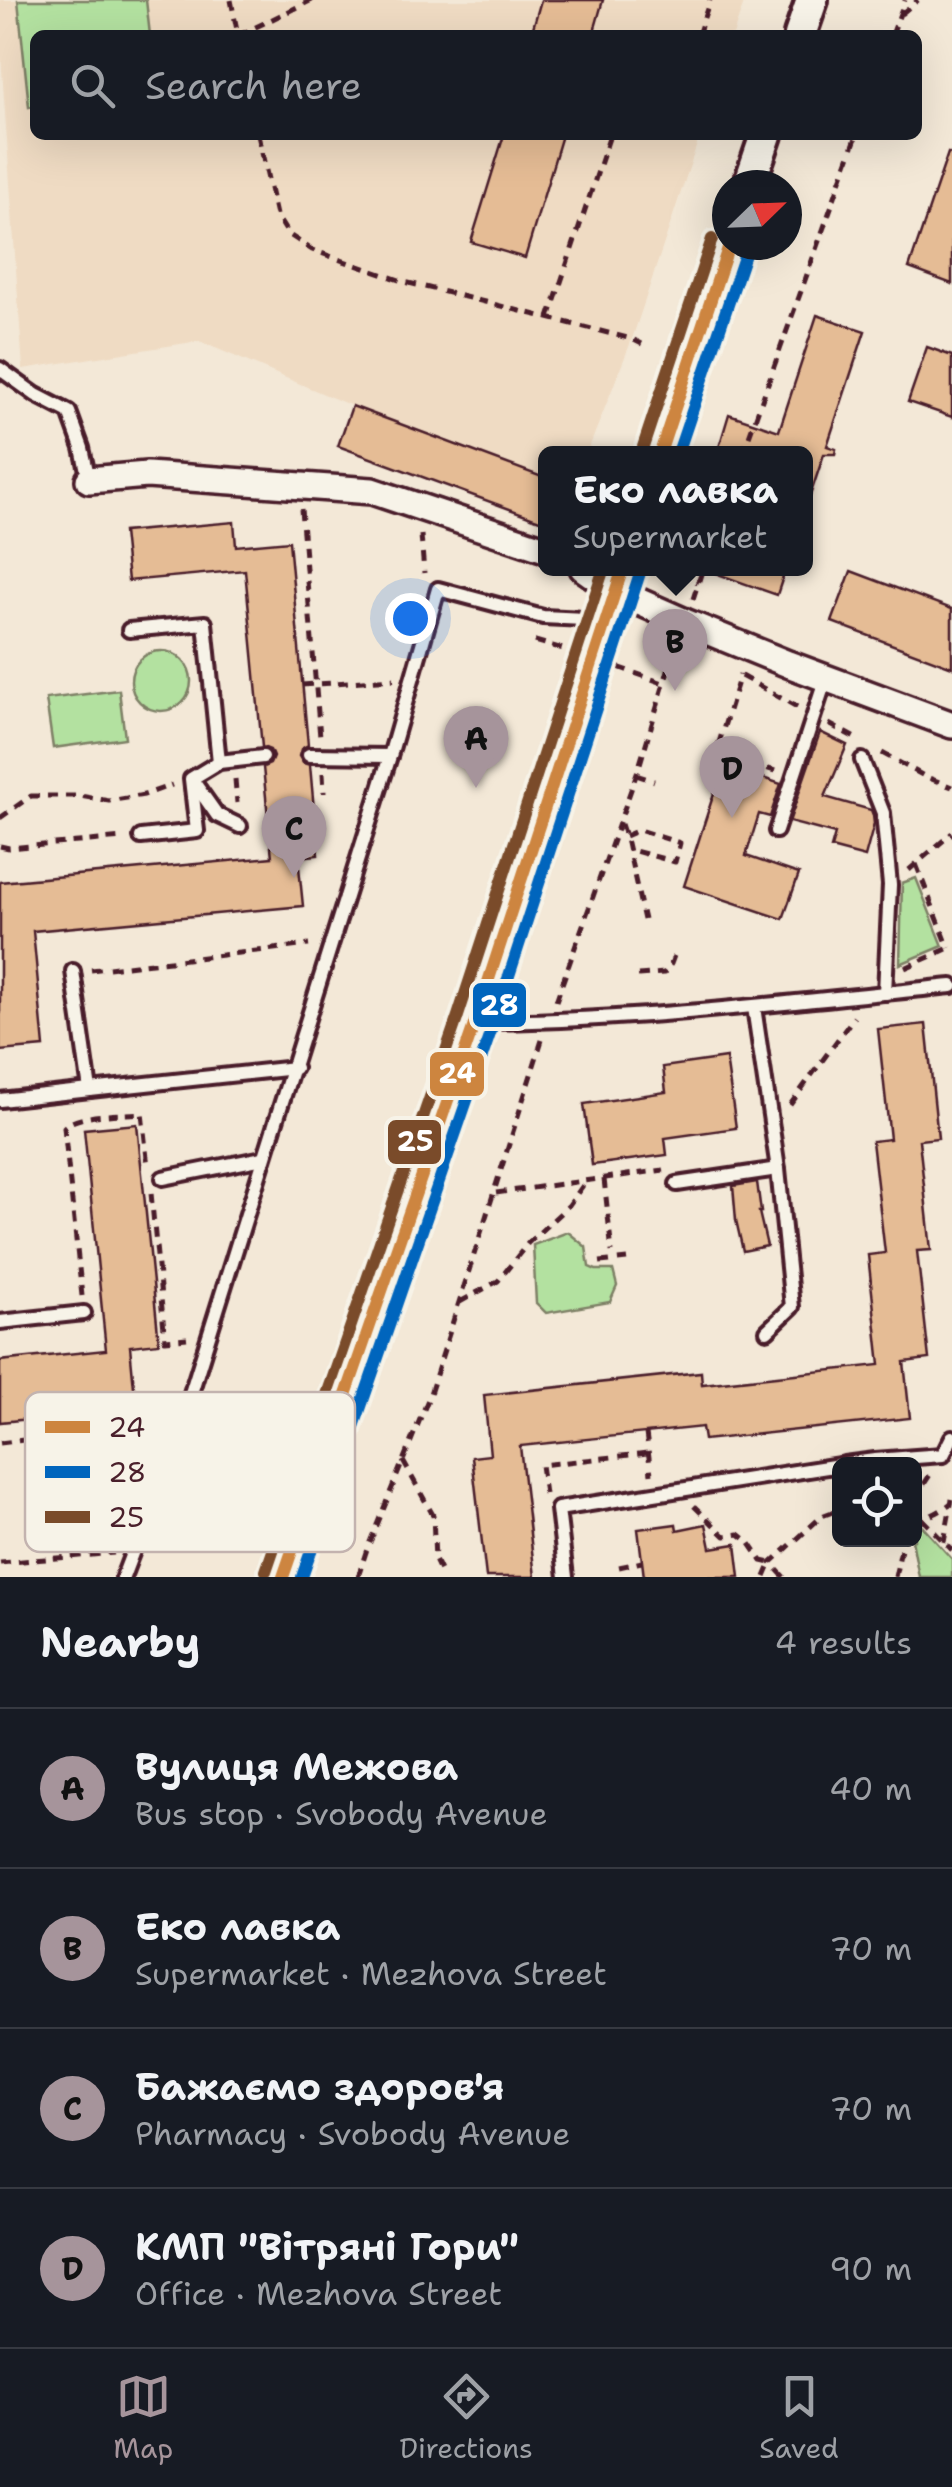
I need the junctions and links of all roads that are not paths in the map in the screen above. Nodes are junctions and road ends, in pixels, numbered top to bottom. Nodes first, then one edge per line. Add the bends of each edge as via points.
1 (812, 0) edge
2 (802, 30) edge
3 (764, 140) edge
4 (754, 170) edge
5 (724, 260) edge
6 (0, 369) edge
7 (663, 446) edge
8 (89, 480) joint
9 (538, 547) edge
10 (593, 576) edge
11 (616, 594) edge
12 (129, 630) dead end
13 (826, 678) junction
14 (952, 725) edge
15 (315, 755) road end
16 (390, 756) junction
17 (262, 758) dead end
18 (862, 760) dead end
19 (219, 762) junction
20 (192, 779) junction
21 (240, 826) dead end
22 (776, 831) dead end
23 (141, 836) road end
24 (74, 971) road end
25 (952, 986) edge
26 (885, 993) junction
27 (754, 1008) junction
28 (475, 1022) junction
29 (294, 1068) junction
30 (90, 1090) junction
31 (0, 1100) edge
32 (263, 1158) junction
33 (778, 1169) junction
34 (163, 1178) dead end
35 (677, 1184) dead end
36 (84, 1314) road end
37 (0, 1322) edge
38 (767, 1331) dead end
39 (191, 1392) edge
40 (347, 1392) edge
41 (952, 1437) edge
42 (916, 1457) edge
43 (832, 1467) edge
44 (132, 1552) edge
45 (292, 1552) edge
46 (123, 1577) edge
47 (283, 1577) edge
48 (566, 1577) edge

1 - 2 street
3 - 4 street
5 - 7 street
6 - 8 lane via 69,412
8 - 9 street via 147,475 372,491
10 - 11 street
11 - 13 street
11 - 16 lane via 544,618 438,588
11 - 28 street
12 - 19 lane via 205,623
13 - 14 street
13 - 22 lane
15 - 16 lane
16 - 29 lane
17 - 19 lane
18 - 26 lane via 883,813 890,885
19 - 20 lane
20 - 21 lane via 217,815
20 - 23 lane via 198,831
24 - 30 lane
25 - 26 lane
26 - 27 lane
27 - 28 lane
27 - 33 lane
28 - 40 street
29 - 30 lane
29 - 32 lane
30 - 31 lane
32 - 34 lane
32 - 39 lane
33 - 35 lane
33 - 38 lane via 792,1307
36 - 37 lane
41 - 42 lane via 943,1455
43 - 48 lane via 558,1509
44 - 46 lane
45 - 47 street

